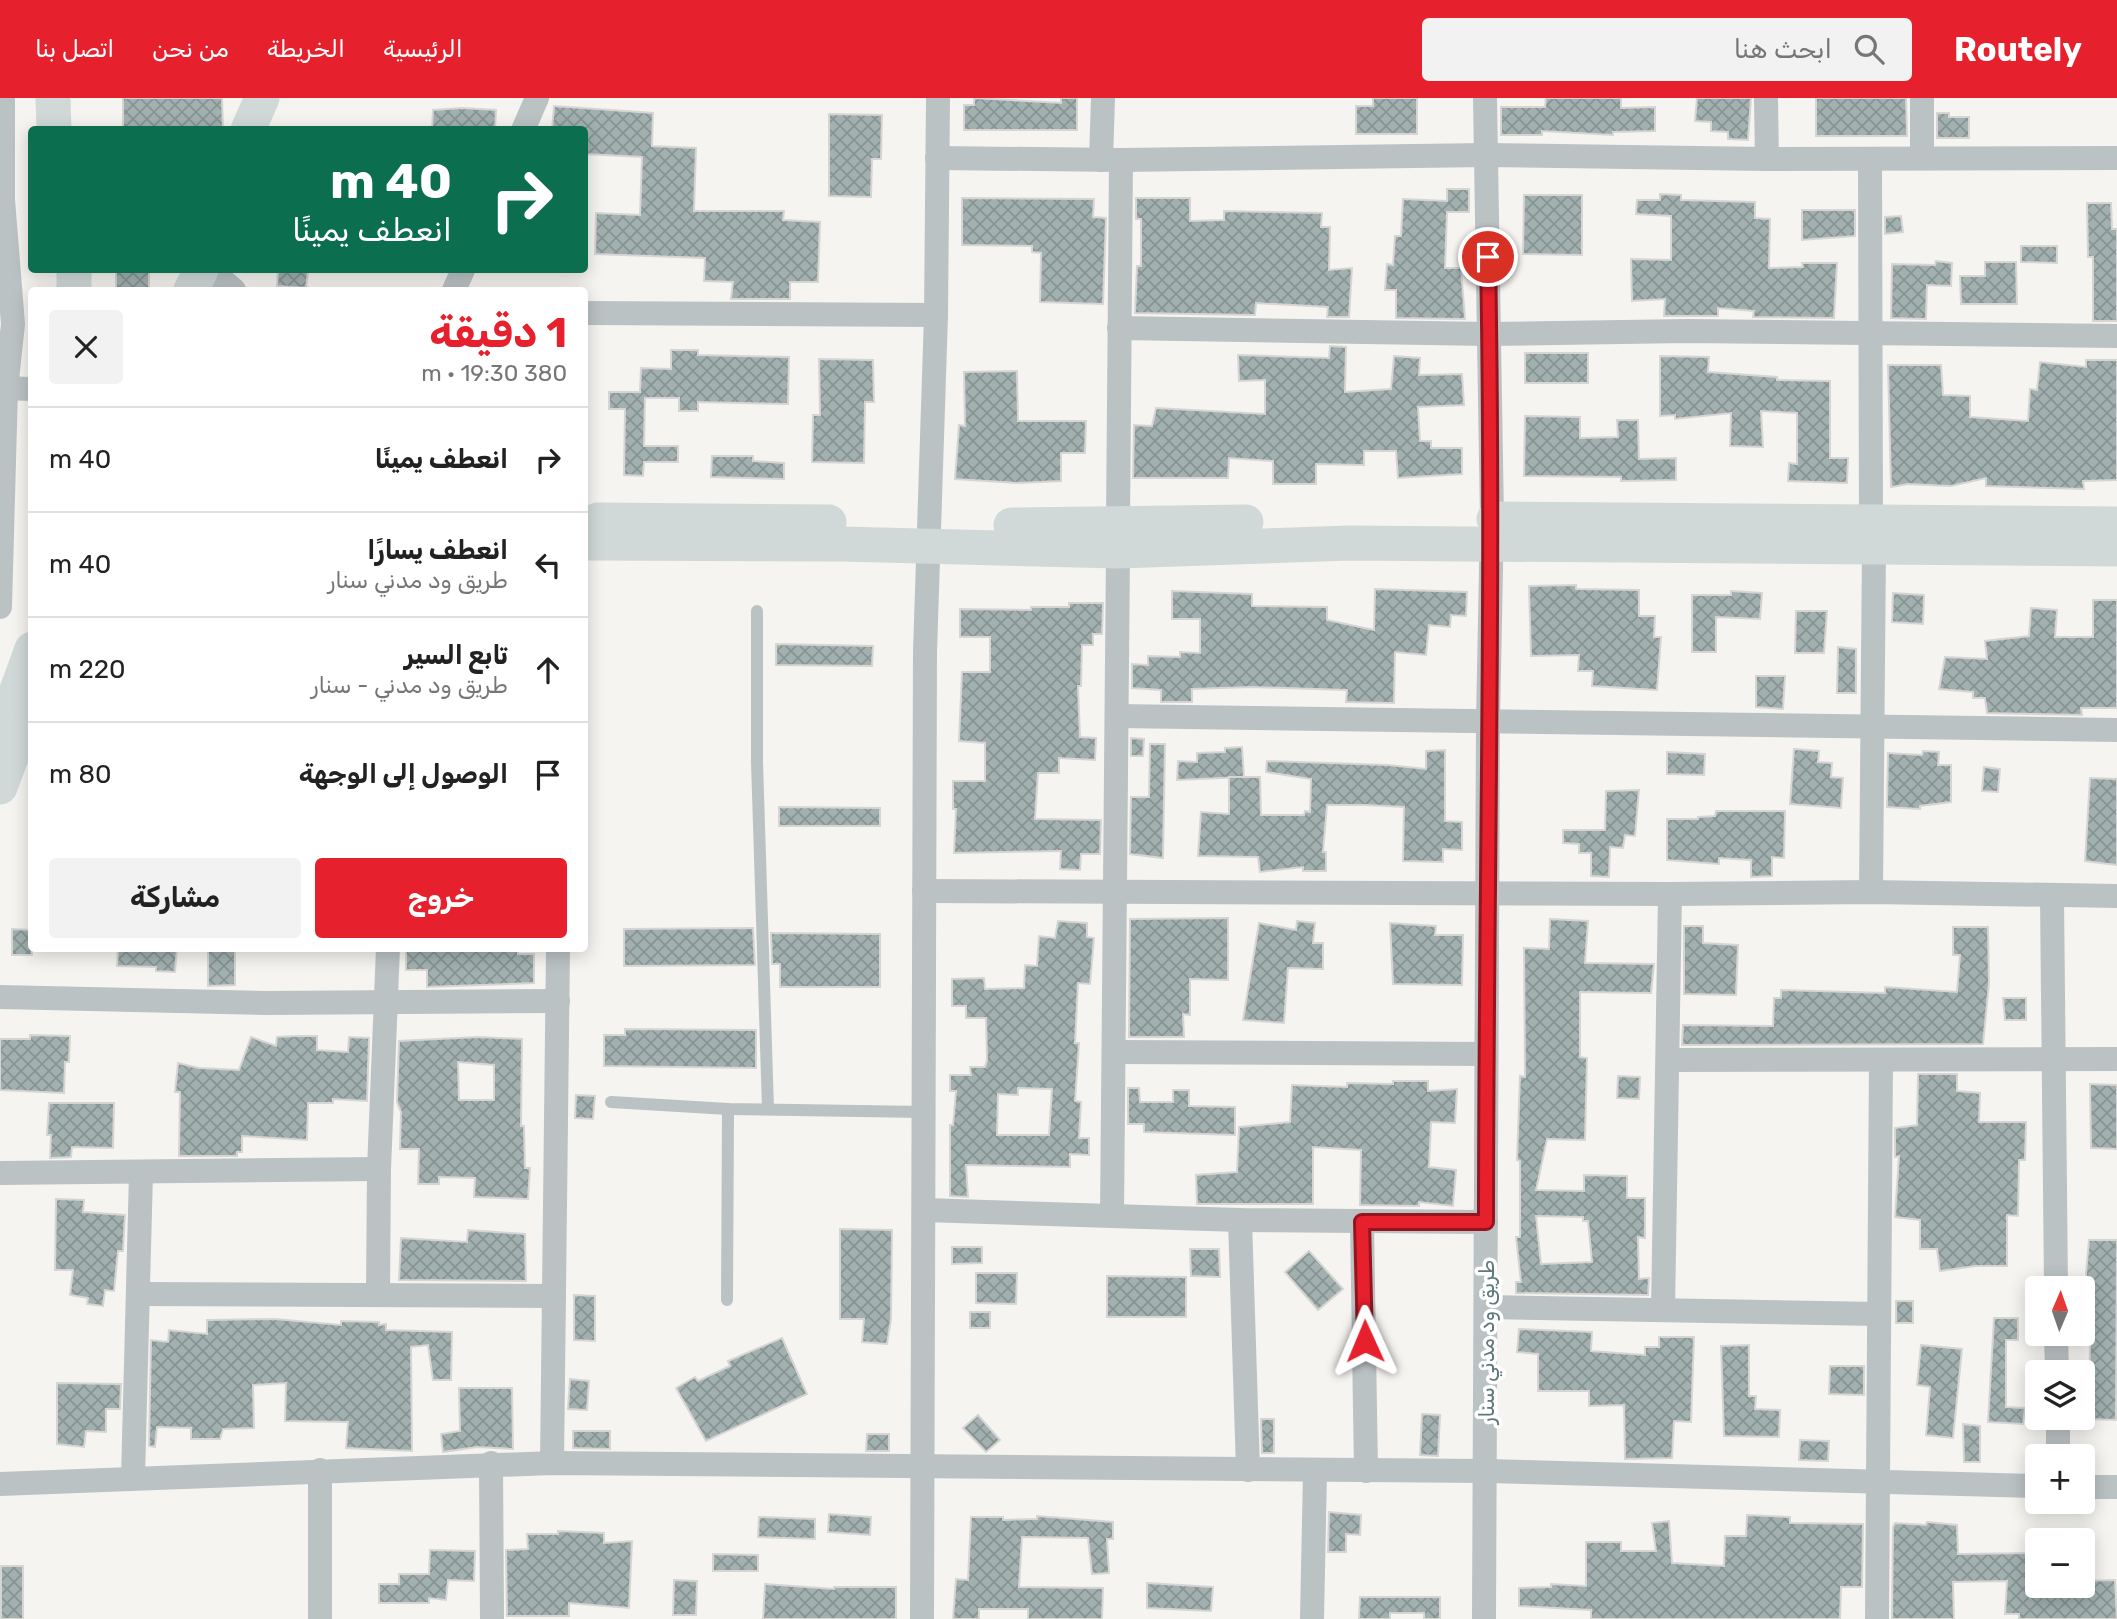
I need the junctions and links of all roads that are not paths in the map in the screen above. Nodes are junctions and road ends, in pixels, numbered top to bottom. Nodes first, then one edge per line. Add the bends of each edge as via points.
1 (3, 98) edge
2 (53, 98) edge
3 (76, 98) edge
4 (262, 98) edge
5 (282, 98) edge
6 (537, 98) edge
7 (938, 98) edge
8 (1102, 98) edge
9 (1485, 98) edge
10 (1766, 98) edge
11 (1922, 98) edge
12 (54, 126) edge
13 (76, 126) edge
14 (250, 126) edge
15 (270, 126) edge
16 (525, 126) edge
17 (1486, 155) junction
18 (937, 158) junction
19 (1922, 158) junction
20 (2117, 158) edge
21 (1766, 159) junction
22 (1870, 159) junction
23 (1111, 160) junction
24 (214, 273) edge
25 (231, 287) edge
26 (588, 313) edge
27 (936, 315) junction
28 (1119, 328) junction
29 (1871, 332) junction
30 (1489, 334) junction
31 (2117, 336) edge
32 (3, 388) edge
33 (28, 389) edge
34 (588, 519) edge
35 (2117, 524) edge
36 (1492, 531) junction
37 (1872, 533) junction
38 (930, 535) junction
39 (1118, 538) junction
40 (588, 543) edge
41 (2117, 548) edge
42 (0, 607) edge
43 (757, 611) dead end
44 (28, 677) edge
45 (1117, 716) junction
46 (22, 718) edge
47 (1488, 720) junction
48 (1871, 725) junction
49 (2117, 730) edge
50 (0, 787) edge
51 (924, 891) junction
52 (1115, 892) junction
53 (1871, 892) junction
54 (1486, 893) junction
55 (1670, 894) junction
56 (2052, 896) junction
57 (2117, 896) edge
58 (388, 952) edge
59 (558, 952) edge
60 (0, 997) edge
61 (558, 1001) junction
62 (388, 1003) junction
63 (1116, 1052) junction
64 (1486, 1054) junction
65 (2054, 1058) junction
66 (2117, 1059) edge
67 (1669, 1060) junction
68 (1881, 1060) junction
69 (611, 1102) dead end
70 (728, 1109) junction
71 (768, 1109) junction
72 (924, 1112) junction
73 (379, 1169) junction
74 (0, 1173) edge
75 (141, 1173) junction
76 (924, 1210) junction
77 (1112, 1216) junction
78 (1240, 1220) junction
79 (1362, 1222) junction
80 (1486, 1222) junction
81 (2056, 1276) edge
82 (138, 1294) junction
83 (377, 1294) junction
84 (554, 1296) junction
85 (727, 1300) dead end
86 (1486, 1307) junction
87 (1663, 1310) junction
88 (1879, 1314) junction
89 (492, 1462) junction
90 (552, 1462) junction
91 (920, 1465) junction
92 (320, 1470) junction
93 (1248, 1470) junction
94 (1366, 1471) junction
95 (1486, 1471) junction
96 (1315, 1472) junction
97 (133, 1478) junction
98 (0, 1484) edge
99 (1878, 1484) junction
100 (2025, 1486) edge
101 (2095, 1487) edge
102 (2117, 1488) edge
103 (320, 1619) edge
104 (492, 1619) edge
105 (922, 1619) edge
106 (1312, 1619) edge
107 (1484, 1619) edge
108 (1877, 1619) edge

1 - 32 street via 3,200 13,324
2 - 12 street
3 - 13 street
4 - 14 street
5 - 15 street
6 - 16 street
7 - 18 street
8 - 23 street
9 - 17 street, طريق ود مدني سنار
10 - 21 street
11 - 19 street
17 - 21 street
17 - 23 street
17 - 30 street, طريق ود مدني سنار
18 - 23 street
18 - 27 street
19 - 20 street
19 - 22 street
21 - 22 street
22 - 29 street
23 - 28 street
24 - 25 street
26 - 27 street
27 - 38 street
28 - 30 street
28 - 39 street
29 - 30 street
29 - 31 street
29 - 37 street
30 - 36 street, طريق ود مدني سنار
32 - 33 street
32 - 42 street
34 - 38 street
35 - 37 street
36 - 37 street
36 - 39 street via 1350,543
36 - 47 street, طريق ود مدني سنار
37 - 41 street
37 - 48 street
38 - 39 street
38 - 40 street
38 - 51 street
39 - 45 street
43 - 71 lane
44 - 46 street
45 - 47 street
45 - 52 street
46 - 50 street
47 - 48 street
47 - 54 street, طريق ود مدني سنار
48 - 49 street
48 - 53 street
51 - 52 street
51 - 72 street
52 - 54 street
52 - 63 street
53 - 55 street
53 - 56 street
54 - 55 street
54 - 64 street, طريق ود مدني سنار
55 - 67 street
56 - 57 street
56 - 65 street
58 - 62 street
59 - 61 street
60 - 62 street
61 - 62 street
61 - 84 street
62 - 73 street
63 - 64 street
63 - 77 street
64 - 80 street, طريق ود مدني سنار
65 - 66 street
65 - 68 street
65 - 81 street
67 - 68 street
67 - 87 street
68 - 88 street
69 - 70 lane
70 - 71 lane
70 - 85 lane
71 - 72 lane
72 - 76 street
73 - 75 street
73 - 83 street
74 - 75 street
75 - 82 street
76 - 77 street
76 - 91 street
77 - 78 street
78 - 79 street
78 - 93 street
79 - 80 street
79 - 94 street
80 - 86 street, طريق ود مدني سنار
82 - 83 street
82 - 97 street
83 - 84 street
84 - 90 street
86 - 87 street
86 - 95 street, طريق ود مدني سنار
87 - 88 street
88 - 99 street
89 - 90 street
89 - 92 street
89 - 104 street
90 - 91 street
91 - 93 street
91 - 105 street
92 - 97 street
92 - 103 street
93 - 96 street
94 - 95 street
94 - 96 street
95 - 99 street
95 - 107 street, طريق ود مدني سنار
96 - 106 street
97 - 98 street
99 - 100 street
99 - 108 street
101 - 102 street

